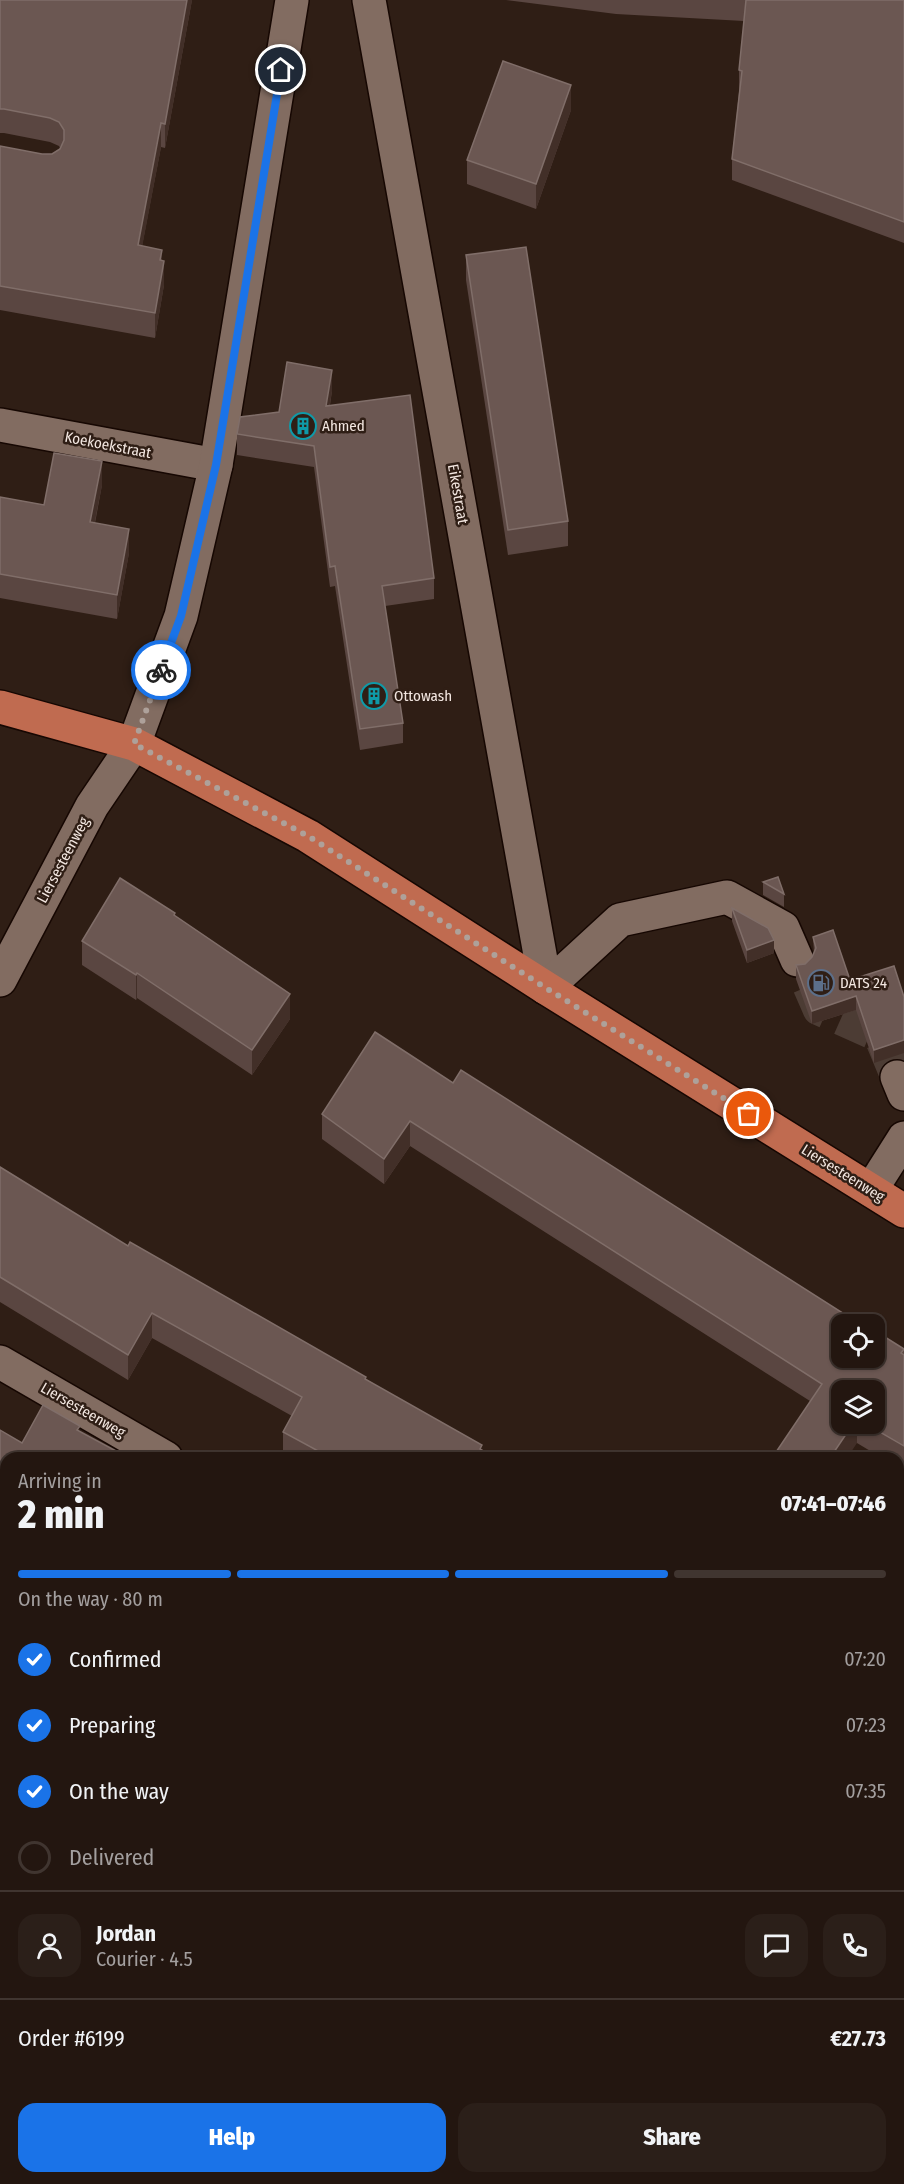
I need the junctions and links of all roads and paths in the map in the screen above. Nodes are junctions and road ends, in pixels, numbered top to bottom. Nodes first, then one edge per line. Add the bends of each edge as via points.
1 (292, 0) edge
2 (369, 0) edge
3 (0, 425) edge
4 (216, 465) junction
5 (0, 707) edge
6 (134, 744) junction
7 (797, 960) tunnel mouth
8 (0, 980) edge
9 (546, 988) junction
10 (904, 1138) edge
11 (871, 1190) junction
12 (904, 1211) edge
13 (0, 1362) edge
14 (156, 1452) edge

1 - 4 street
2 - 9 street, Eikestraat
3 - 4 street, Koekoekstraat
4 - 6 street via 181,616
5 - 6 main road, Liersesteenweg
6 - 8 street, Liersesteenweg via 92,806
6 - 9 main road, Liersesteenweg via 308,836
7 - 9 street via 783,928 727,897 620,920
9 - 11 main road, Liersesteenweg
10 - 11 street
11 - 12 main road, Liersesteenweg
13 - 14 street, Liersesteenweg

